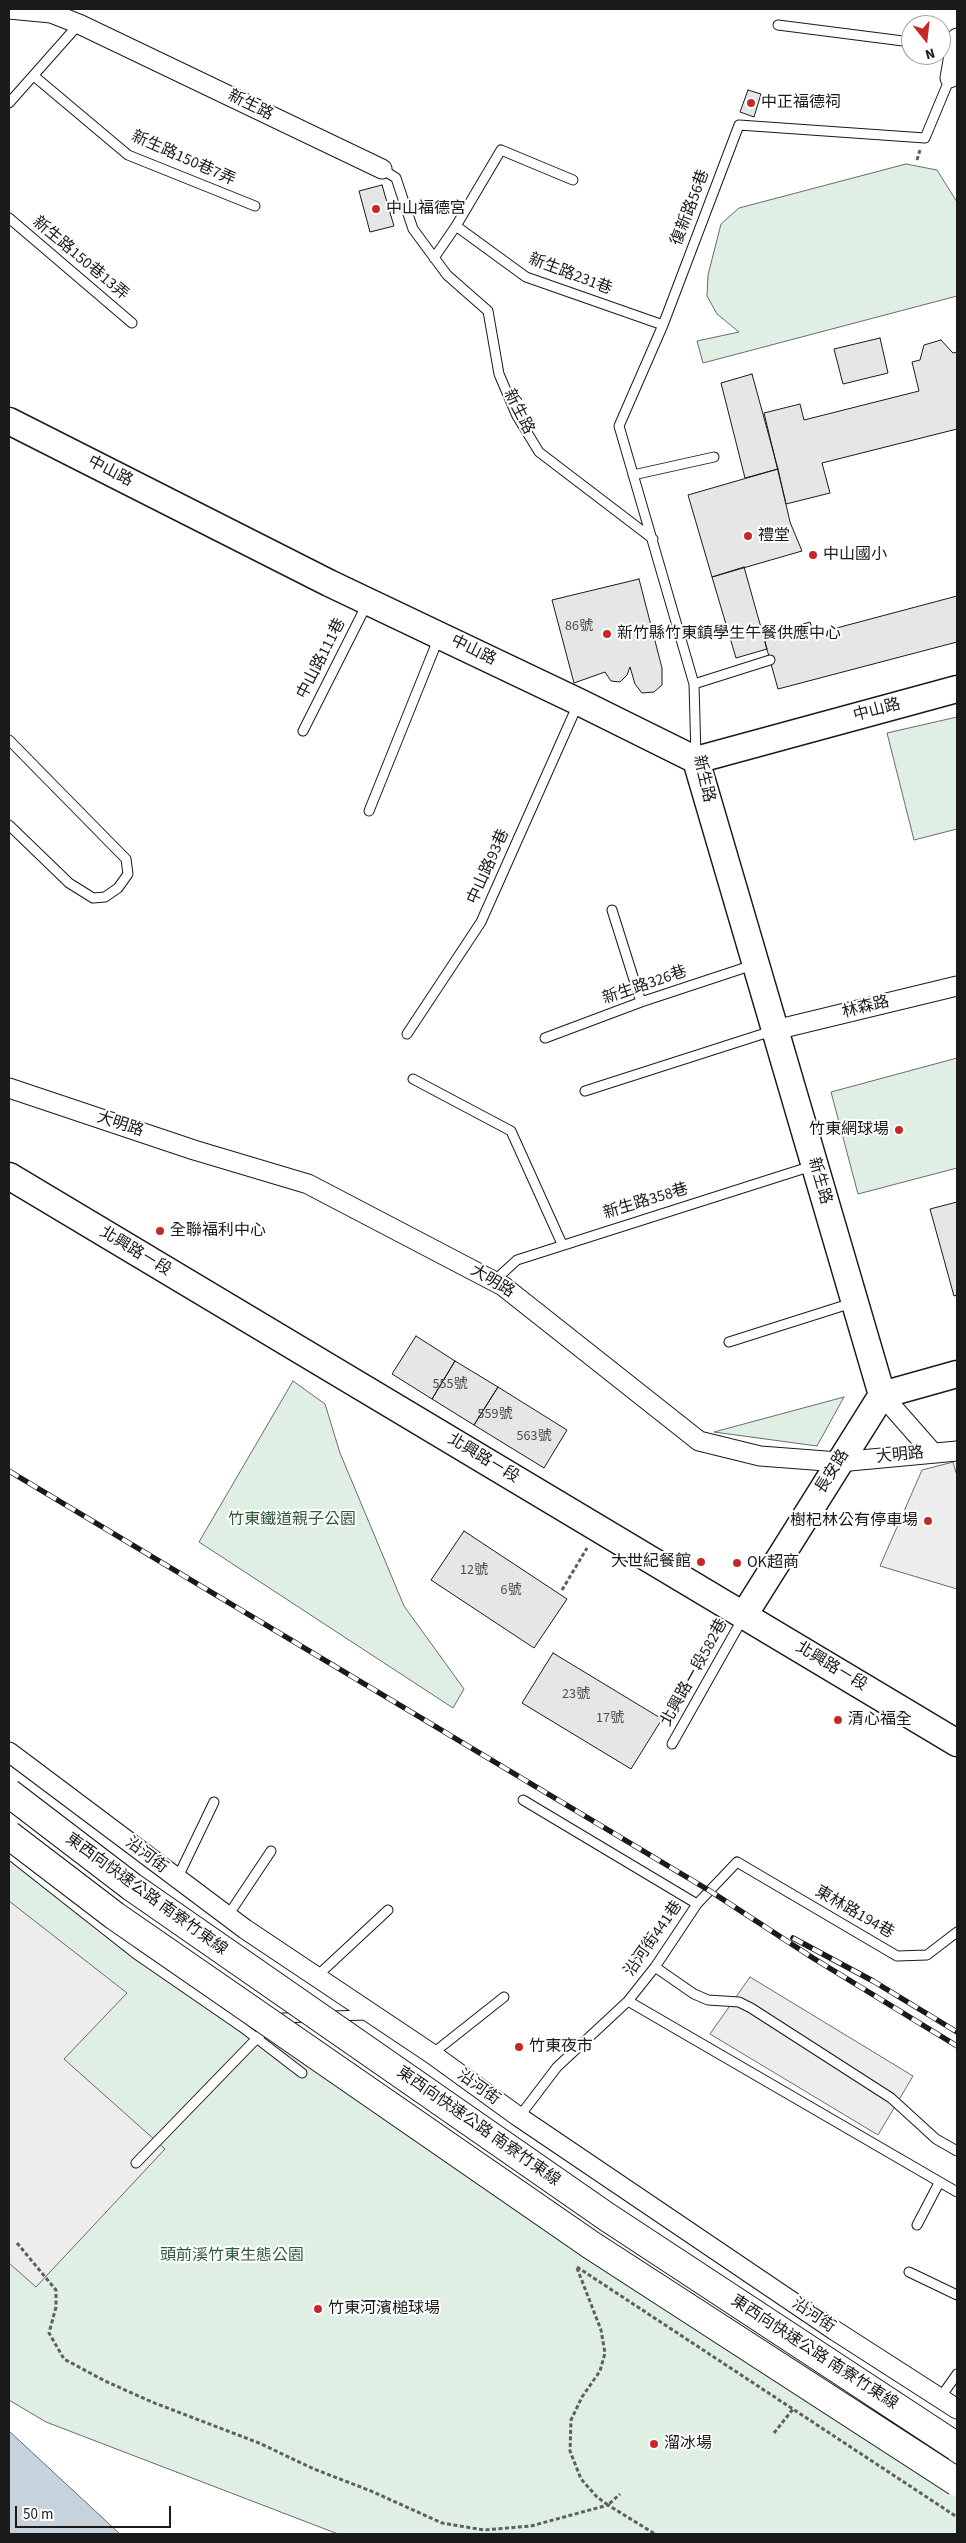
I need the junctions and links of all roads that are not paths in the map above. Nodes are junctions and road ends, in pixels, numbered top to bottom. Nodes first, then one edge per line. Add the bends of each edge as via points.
1 (9, 9) edge
2 (78, 24) junction
3 (778, 25) dead end
4 (901, 41) edge
5 (951, 44) edge
6 (34, 76) junction
7 (954, 79) edge
8 (9, 104) edge
9 (382, 169) joint
10 (573, 180) dead end
11 (255, 206) dead end
12 (9, 218) edge
13 (456, 226) junction
14 (434, 258) junction
15 (132, 323) dead end
16 (663, 325) junction
17 (9, 421) edge
18 (714, 457) dead end
19 (633, 475) junction
20 (653, 539) junction
21 (368, 601) junction
22 (440, 635) junction
23 (770, 660) dead end
24 (694, 684) junction
25 (957, 689) edge
26 (579, 702) junction
27 (303, 731) dead end
28 (9, 740) edge
29 (696, 760) junction
30 (369, 810) dead end
31 (9, 825) edge
32 (612, 910) dead end
33 (756, 964) junction
34 (957, 986) edge
35 (641, 1002) junction
36 (775, 1030) junction
37 (407, 1034) dead end
38 (545, 1038) dead end
39 (413, 1079) dead end
40 (9, 1088) edge
41 (585, 1091) dead end
42 (814, 1165) junction
43 (9, 1176) edge
44 (562, 1244) junction
45 (494, 1281) junction
46 (854, 1302) junction
47 (728, 1342) dead end
48 (957, 1374) edge
49 (882, 1396) junction
50 (957, 1451) edge
51 (933, 1453) junction
52 (839, 1462) junction
53 (744, 1615) junction
54 (957, 1742) edge
55 (672, 1744) dead end
56 (9, 1752) edge
57 (9, 1793) edge
58 (523, 1800) dead end
59 (214, 1802) dead end
60 (9, 1835) edge
61 (271, 1851) dead end
62 (9, 1854) edge
63 (177, 1879) junction
64 (698, 1904) junction
65 (388, 1910) dead end
66 (227, 1916) junction
67 (957, 1932) edge
68 (655, 1967) junction
69 (316, 1977) junction
70 (504, 1997) dead end
71 (628, 2001) junction
72 (373, 2015) junction
73 (256, 2038) junction
74 (432, 2054) junction
75 (302, 2073) dead end
76 (518, 2117) junction
77 (957, 2151) edge
78 (136, 2163) dead end
79 (939, 2183) junction
80 (957, 2192) edge
81 (917, 2224) dead end
82 (909, 2272) dead end
83 (957, 2295) edge
84 (957, 2374) edge
85 (940, 2398) junction
86 (957, 2410) edge
87 (957, 2447) edge
88 (957, 2482) edge

1 - 2 street, 新生路 via 51,13
2 - 6 lane
2 - 9 street, 新生路
3 - 4 lane
5 - 7 street
6 - 8 lane
6 - 11 lane, 新生路150巷7弄 via 128,155
7 - 16 lane, 復新路56巷 via 925,138 739,125
9 - 14 lane, 新生路 via 396,178 414,229
10 - 13 lane via 501,150
12 - 15 lane, 新生路150巷13弄
13 - 14 lane
13 - 16 lane, 新生路231巷 via 526,277
14 - 20 lane, 新生路 via 447,275 488,311 499,374 517,416 539,452
16 - 19 lane, 復新路56巷 via 619,426
17 - 21 street, 中山路
18 - 19 lane
19 - 20 lane, 復新路56巷
20 - 24 lane, 新生路
21 - 22 street, 中山路
21 - 27 lane, 中山路111巷
22 - 26 street, 中山路
22 - 30 lane
23 - 24 lane
24 - 29 lane, 新生路
25 - 29 street, 中山路
26 - 29 street, 中山路
26 - 37 lane, 中山路93巷 via 481,922
28 - 31 lane via 126,859 128,874 118,888 105,897 93,898 69,883
29 - 33 street, 新生路
32 - 35 lane
33 - 35 lane, 新生路326巷
33 - 36 street, 新生路
34 - 36 street, 林森路
35 - 38 lane, 新生路326巷
36 - 41 lane
36 - 42 street, 新生路
39 - 44 lane via 511,1131
40 - 45 street, 大明路 via 308,1184
42 - 44 lane, 新生路358巷
42 - 46 street, 新生路
43 - 53 street, 北興路ㄧ段
44 - 45 lane, 新生路358巷 via 517,1260
45 - 52 street, 大明路 via 699,1441 760,1456
46 - 47 lane
46 - 49 street, 新生路
48 - 49 street
49 - 51 street, 新生路
49 - 52 street, 長安路
50 - 51 street, 大明路
51 - 52 street, 大明路
52 - 53 street, 長安路
53 - 54 street, 北興路ㄧ段
53 - 55 lane, 北興路ㄧ段582巷
56 - 63 street, 沿河街
57 - 87 highway, 東西向快速公路 南寮竹東線, bridge via 132,1887 607,2217
58 - 64 lane, 沿河街441巷
59 - 63 lane
60 - 88 highway, 東西向快速公路 南寮竹東線, bridge via 115,1916 590,2245
61 - 66 lane
62 - 73 lane via 136,1954
63 - 66 street, 沿河街
64 - 67 lane, 東林路194巷 via 737,1862 897,1956 927,1954
64 - 68 lane, 沿河街441巷
65 - 69 lane
66 - 69 street, 沿河街
68 - 71 lane, 沿河街441巷
68 - 77 lane via 708,2000 739,2002 751,2008 891,2098 936,2139
69 - 72 street, 沿河街
70 - 74 lane
71 - 76 lane, 沿河街441巷 via 556,2067
71 - 79 lane
72 - 73 lane via 283,2018
72 - 74 street, 沿河街
73 - 75 lane
73 - 78 lane
74 - 76 street, 沿河街
76 - 85 street, 沿河街
79 - 80 lane
79 - 81 lane
82 - 83 lane
84 - 85 lane
85 - 86 street, 沿河街

